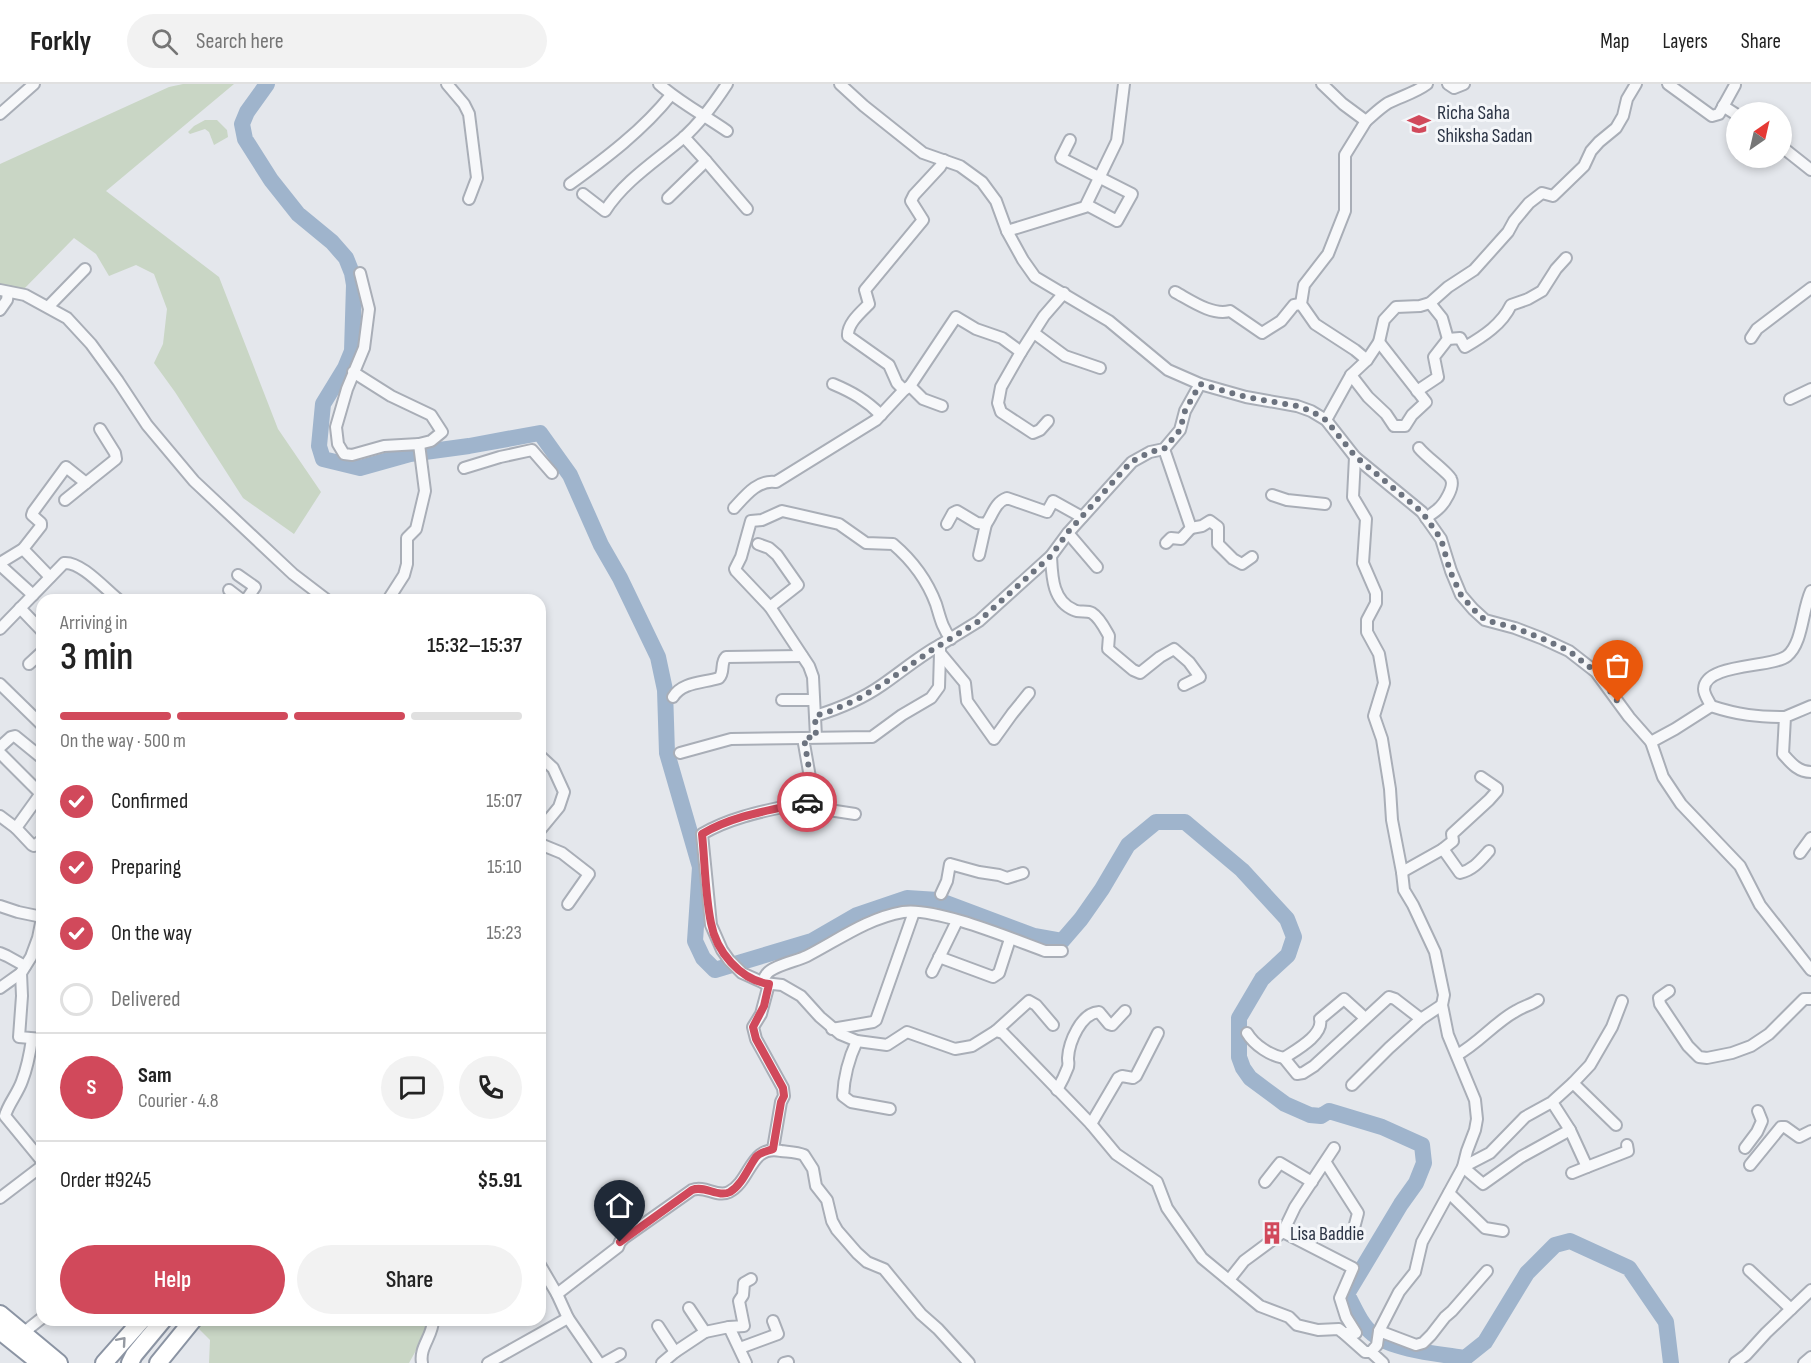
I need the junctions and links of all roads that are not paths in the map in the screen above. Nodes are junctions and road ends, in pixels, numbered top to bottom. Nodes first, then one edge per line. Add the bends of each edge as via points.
1 (34, 84) edge
2 (447, 84) edge
3 (658, 84) edge
4 (728, 84) edge
5 (840, 84) edge
6 (1124, 84) edge
7 (1322, 84) edge
8 (1427, 84) edge
9 (1448, 84) edge
10 (1464, 84) edge
11 (1636, 84) edge
12 (1668, 84) edge
13 (1735, 86) dead end
14 (671, 95) junction
15 (1723, 106) junction
16 (1726, 108) edge
17 (0, 114) edge
18 (706, 116) junction
19 (1366, 121) junction
20 (726, 131) dead end
21 (684, 137) junction
22 (1070, 140) dead end
23 (1792, 155) edge
24 (944, 160) junction
25 (706, 161) junction
26 (1811, 170) edge
27 (1100, 178) junction
28 (570, 184) dead end
29 (583, 194) dead end
30 (668, 198) dead end
31 (469, 199) dead end
32 (1087, 205) junction
33 (747, 209) dead end
34 (1007, 231) junction
35 (1566, 258) dead end
36 (85, 269) dead end
37 (360, 273) dead end
38 (1811, 288) edge
39 (4, 291) edge
40 (1175, 292) dead end
41 (1064, 293) junction
42 (1430, 303) junction
43 (1301, 304) junction
44 (48, 307) junction
45 (0, 310) edge
46 (1034, 333) junction
47 (1750, 338) dead end
48 (1448, 339) junction
49 (1379, 342) junction
50 (1021, 352) junction
51 (1366, 360) junction
52 (1100, 368) dead end
53 (353, 372) junction
54 (1351, 375) junction
55 (832, 384) dead end
56 (1200, 384) junction
57 (907, 388) junction
58 (1811, 389) edge
59 (1417, 391) junction
60 (1790, 399) dead end
61 (942, 406) dead end
62 (880, 415) junction
63 (1326, 420) junction
64 (1048, 421) dead end
65 (100, 429) dead end
66 (419, 444) junction
67 (1419, 448) dead end
68 (1164, 449) junction
69 (1355, 456) junction
70 (464, 468) dead end
71 (552, 473) dead end
72 (86, 483) junction
73 (1272, 495) dead end
74 (65, 500) dead end
75 (1325, 504) dead end
76 (734, 508) dead end
77 (1082, 517) junction
78 (1426, 518) junction
79 (947, 524) dead end
80 (986, 524) junction
81 (1191, 528) junction
82 (1068, 532) junction
83 (758, 543) dead end
84 (1166, 543) dead end
85 (23, 549) junction
86 (979, 555) dead end
87 (1051, 556) junction
88 (1252, 557) dead end
89 (0, 564) edge
90 (1097, 567) dead end
91 (238, 575) dead end
92 (50, 577) junction
93 (229, 590) dead end
94 (1811, 591) edge
95 (111, 594) edge
96 (235, 594) edge
97 (249, 594) edge
98 (319, 594) edge
99 (392, 594) edge
100 (33, 595) junction
101 (770, 607) junction
102 (20, 608) junction
103 (36, 625) edge
104 (0, 629) edge
105 (951, 639) junction
106 (940, 649) junction
107 (802, 656) junction
108 (36, 658) edge
109 (29, 664) dead end
110 (0, 684) edge
111 (1184, 685) dead end
112 (1029, 693) dead end
113 (674, 697) dead end
114 (782, 700) dead end
115 (814, 700) junction
116 (1711, 706) junction
117 (1811, 706) edge
118 (815, 716) junction
119 (1785, 717) junction
120 (36, 719) edge
121 (816, 737) junction
122 (804, 738) junction
123 (1651, 742) junction
124 (0, 747) edge
125 (0, 753) edge
126 (36, 753) edge
127 (680, 753) dead end
128 (546, 762) edge
129 (1811, 772) edge
130 (1481, 777) dead end
131 (36, 789) edge
132 (36, 800) edge
133 (814, 800) junction
134 (855, 814) dead end
135 (0, 816) edge
136 (546, 823) edge
137 (16, 828) junction
138 (1811, 838) edge
139 (36, 844) edge
140 (546, 846) edge
141 (1443, 849) junction
142 (1489, 851) dead end
143 (1800, 852) dead end
144 (1402, 872) junction
145 (1023, 873) dead end
146 (941, 894) dead end
147 (568, 904) dead end
148 (0, 906) edge
149 (914, 912) junction
150 (36, 916) edge
151 (957, 921) junction
152 (1010, 939) junction
153 (36, 948) edge
154 (1062, 951) dead end
155 (0, 953) edge
156 (939, 957) junction
157 (23, 970) junction
158 (1811, 970) edge
159 (932, 972) dead end
160 (766, 984) junction
161 (0, 988) edge
162 (1669, 991) dead end
163 (1811, 999) edge
164 (1538, 1000) dead end
165 (1622, 1001) dead end
166 (1442, 1005) junction
167 (1125, 1011) dead end
168 (1365, 1018) junction
169 (1421, 1018) junction
170 (1053, 1025) dead end
171 (832, 1029) junction
172 (996, 1031) junction
173 (1158, 1033) dead end
174 (1247, 1033) dead end
175 (36, 1039) edge
176 (856, 1041) junction
177 (36, 1042) edge
178 (1457, 1055) junction
179 (1284, 1058) junction
180 (1573, 1083) junction
181 (1352, 1084) dead end
182 (1057, 1090) junction
183 (1552, 1102) junction
184 (890, 1109) dead end
185 (1758, 1111) dead end
186 (1091, 1124) junction
187 (1616, 1125) dead end
188 (1570, 1130) junction
189 (1757, 1132) junction
190 (1809, 1136) edge
191 (1767, 1144) junction
192 (1627, 1145) dead end
193 (1334, 1148) dead end
194 (773, 1149) junction
195 (1745, 1149) dead end
196 (36, 1154) edge
197 (1326, 1163) junction
198 (1750, 1165) dead end
199 (1463, 1167) junction
200 (1587, 1167) junction
201 (36, 1171) edge
202 (1572, 1173) dead end
203 (1265, 1182) dead end
204 (1312, 1182) junction
205 (1449, 1193) junction
206 (0, 1198) edge
207 (1354, 1228) dead end
208 (1503, 1231) dead end
209 (1283, 1232) junction
210 (1749, 1270) dead end
211 (1486, 1271) dead end
212 (546, 1276) edge
213 (751, 1279) dead end
214 (1228, 1280) junction
215 (1811, 1290) edge
216 (557, 1294) junction
217 (689, 1308) dead end
218 (1791, 1309) junction
219 (0, 1314) edge
220 (568, 1317) junction
221 (773, 1321) dead end
222 (36, 1322) edge
223 (137, 1326) edge
224 (158, 1326) edge
225 (188, 1326) edge
226 (433, 1326) edge
227 (658, 1326) dead end
228 (729, 1328) junction
229 (1339, 1329) junction
230 (0, 1331) edge
231 (1379, 1331) junction
232 (705, 1332) junction
233 (22, 1333) junction
234 (39, 1346) junction
235 (740, 1348) junction
236 (1374, 1348) junction
237 (675, 1352) junction
238 (620, 1354) dead end
239 (1811, 1357) edge
240 (40, 1363) edge
241 (59, 1363) edge
242 (68, 1363) edge
243 (104, 1363) edge
244 (130, 1363) edge
245 (158, 1363) edge
246 (422, 1363) edge
247 (488, 1363) edge
248 (599, 1363) edge
249 (604, 1363) edge
250 (662, 1363) edge
251 (746, 1363) edge
252 (969, 1363) edge
253 (1383, 1363) edge
254 (1736, 1363) edge
255 (1804, 1363) edge

1 - 17 street
2 - 31 street via 469,114 477,178
3 - 14 street
4 - 18 street
5 - 24 street via 923,153
6 - 27 street via 1117,141
7 - 19 street
8 - 19 street via 1377,110
9 - 10 street via 1454,88
11 - 42 street via 1616,128 1599,142 1584,166 1553,196 1542,193 1529,203 1474,270
12 - 15 street via 1712,116 1719,114
13 - 15 street
14 - 18 street
14 - 28 street via 646,123
15 - 16 street
18 - 20 street
18 - 21 street
19 - 43 street via 1344,155 1345,211 1328,254 1304,285
21 - 25 street
21 - 29 street via 614,198 605,211
22 - 27 street via 1062,158
23 - 26 street
24 - 34 street via 982,182 996,201
24 - 57 street via 911,201 923,220 865,290 869,304 848,330 848,336 889,365 897,383
25 - 30 street
25 - 33 street
27 - 32 street
27 - 32 street via 1132,194 1117,221
32 - 34 street
34 - 41 street via 1035,277
35 - 48 street via 1542,291 1511,305 1506,316 1480,338 1465,347 1460,338
36 - 44 street
37 - 53 street via 369,309 364,348
38 - 47 street
39 - 44 street via 25,295
39 - 45 street via 7,300
40 - 43 street via 1210,309 1230,311 1262,333 1281,321 1294,305
41 - 46 street
41 - 56 street via 1109,321 1168,370
42 - 48 street via 1442,318
42 - 49 street via 1396,307 1384,320
43 - 51 street via 1315,324
44 - 98 street via 67,318 91,344 147,425 194,481
46 - 50 street
46 - 52 street via 1065,356
48 - 59 street via 1434,357 1437,377
49 - 51 street
49 - 59 street
50 - 57 street via 1002,338 975,329 956,316
50 - 64 street via 1001,387 1001,411 1033,433
51 - 54 street
53 - 66 street via 430,415 441,432 431,441
53 - 66 street via 336,427 344,454
54 - 59 street via 1394,426 1405,426 1426,402
54 - 63 street
55 - 62 street via 853,392
56 - 63 street via 1297,406
56 - 68 street via 1180,430
57 - 61 street
57 - 62 street
58 - 60 street
62 - 76 street via 776,482 756,487
63 - 69 street
65 - 72 street via 116,459
66 - 99 street via 425,491 416,530 407,538 404,575
67 - 78 street via 1453,483 1439,508
68 - 77 street via 1131,462
68 - 81 street
69 - 78 street
69 - 144 street via 1353,497 1366,519 1363,563 1376,593 1367,632 1379,654 1384,683 1374,716 1383,739
70 - 71 street via 532,450
72 - 74 street
72 - 85 street via 66,467 33,512 41,526
73 - 75 street
77 - 80 street via 1053,501 1047,512 1007,498 994,508
77 - 82 street
78 - 123 street via 1441,539 1461,595 1473,609 1485,620 1569,651 1596,672
79 - 80 street via 957,511
80 - 86 street
81 - 84 street via 1180,539 1171,538
81 - 88 street via 1210,521 1218,527 1218,544 1233,559 1242,564
82 - 87 street
82 - 90 street
83 - 101 street via 773,550 798,582
85 - 89 street
85 - 92 street
87 - 105 street via 979,621
87 - 111 street via 1053,586 1060,600 1099,619 1113,654 1140,673 1174,649 1200,677
89 - 100 street
91 - 97 street via 255,587
92 - 95 street via 69,562
92 - 100 street
93 - 96 street
94 - 116 street via 1796,646 1786,657 1715,674 1704,692
100 - 102 street
101 - 105 street via 735,569 751,520 762,520 782,511 839,524 866,543 893,544 922,575
101 - 107 street
102 - 103 street
102 - 104 street
105 - 106 street
106 - 112 street via 965,683 968,700 994,740
106 - 118 street via 858,699
106 - 121 street via 939,687 931,698 872,737
107 - 113 street via 726,657 719,678 684,686
107 - 115 street via 813,677
108 - 109 street
110 - 120 street
114 - 115 street
115 - 118 street
116 - 119 street via 1754,717
116 - 123 street
117 - 119 street
118 - 121 street
119 - 129 street via 1783,754 1797,768
121 - 122 street
122 - 127 street via 731,739
122 - 133 street
123 - 158 street via 1663,777 1681,804 1740,866 1760,904
124 - 126 street via 15,736
125 - 131 street
128 - 136 street via 564,792 559,807
130 - 141 street via 1497,791 1452,834 1454,841
132 - 137 street
133 - 134 street via 816,808
133 - 160 street via 742,817 702,834 711,925 722,951 742,974
135 - 137 street
137 - 139 street
138 - 143 street
140 - 147 street via 562,853 589,874
141 - 142 street via 1460,873 1477,865
141 - 144 street
144 - 166 street via 1404,890 1435,952 1444,995
145 - 146 street via 1007,878 950,864
148 - 150 street
149 - 151 street
149 - 160 street via 868,924 799,961 772,969 766,975
149 - 171 street via 876,1020
151 - 152 street
151 - 156 street
152 - 154 street via 1045,951
152 - 156 street via 999,973 993,977
153 - 157 street
155 - 157 street
156 - 159 street
157 - 161 street
157 - 175 street via 19,1037
160 - 171 street via 782,985 801,996
160 - 194 street via 764,1006 753,1027 783,1088
162 - 163 street via 1659,998 1660,1004 1688,1046 1699,1057 1707,1058 1751,1046 1804,999
164 - 178 street via 1518,1009
165 - 180 street via 1590,1065
166 - 169 street
166 - 178 street
167 - 182 street via 1112,1025 1099,1012 1086,1018 1073,1036 1068,1065
168 - 169 street via 1389,997
168 - 179 street via 1304,1073 1297,1074
168 - 179 street via 1344,999 1320,1019 1319,1031
169 - 181 street
170 - 172 street via 1029,1000
171 - 176 street
172 - 176 street via 972,1046 955,1049 907,1032 886,1045
172 - 182 street via 1007,1036
173 - 186 street via 1136,1076 1118,1078
174 - 179 street via 1251,1041
176 - 184 street via 847,1063 843,1096 851,1102
177 - 196 street via 15,1098 5,1112
178 - 199 street via 1475,1100 1477,1119
180 - 183 street
180 - 187 street
182 - 186 street
183 - 188 street
183 - 199 street via 1525,1117 1490,1153
185 - 189 street via 1762,1121
186 - 214 street via 1116,1154 1156,1182 1167,1208 1198,1253
188 - 199 street via 1521,1156 1483,1184
188 - 200 street
189 - 191 street
189 - 195 street
190 - 191 street via 1799,1137 1781,1127
191 - 198 street
192 - 200 street via 1628,1150
193 - 197 street
194 - 216 street via 757,1156 730,1192 692,1190 624,1238 618,1247
194 - 252 street via 804,1155 837,1230 867,1262 884,1269
197 - 204 street
197 - 207 street via 1358,1213
199 - 205 street
200 - 202 street
201 - 206 street
203 - 204 street via 1280,1163
204 - 209 street
205 - 208 street via 1485,1228
205 - 231 street via 1422,1242 1415,1272 1399,1292
209 - 214 street via 1244,1261
209 - 229 street via 1353,1268 1340,1298 1356,1333 1344,1334
210 - 218 street
211 - 231 street via 1423,1343 1416,1345
212 - 216 street
213 - 228 street via 744,1283 739,1301 744,1326
214 - 229 street via 1260,1306 1289,1317 1297,1325
215 - 218 street
216 - 220 street
217 - 232 street
218 - 254 street
219 - 233 highway
220 - 247 street
220 - 248 street
221 - 235 street via 778,1334
222 - 233 street
243 -> 223 highway
224 - 244 highway
225 - 245 highway
226 - 246 street via 420,1354
227 - 237 street
228 - 232 street
228 - 235 street
229 - 236 street via 1365,1352
230 - 240 highway
231 - 236 street
232 - 237 street
233 - 234 highway
234 - 241 highway
234 - 242 highway
235 - 251 street
236 - 253 street
237 - 250 street
238 - 249 street
239 - 255 street

